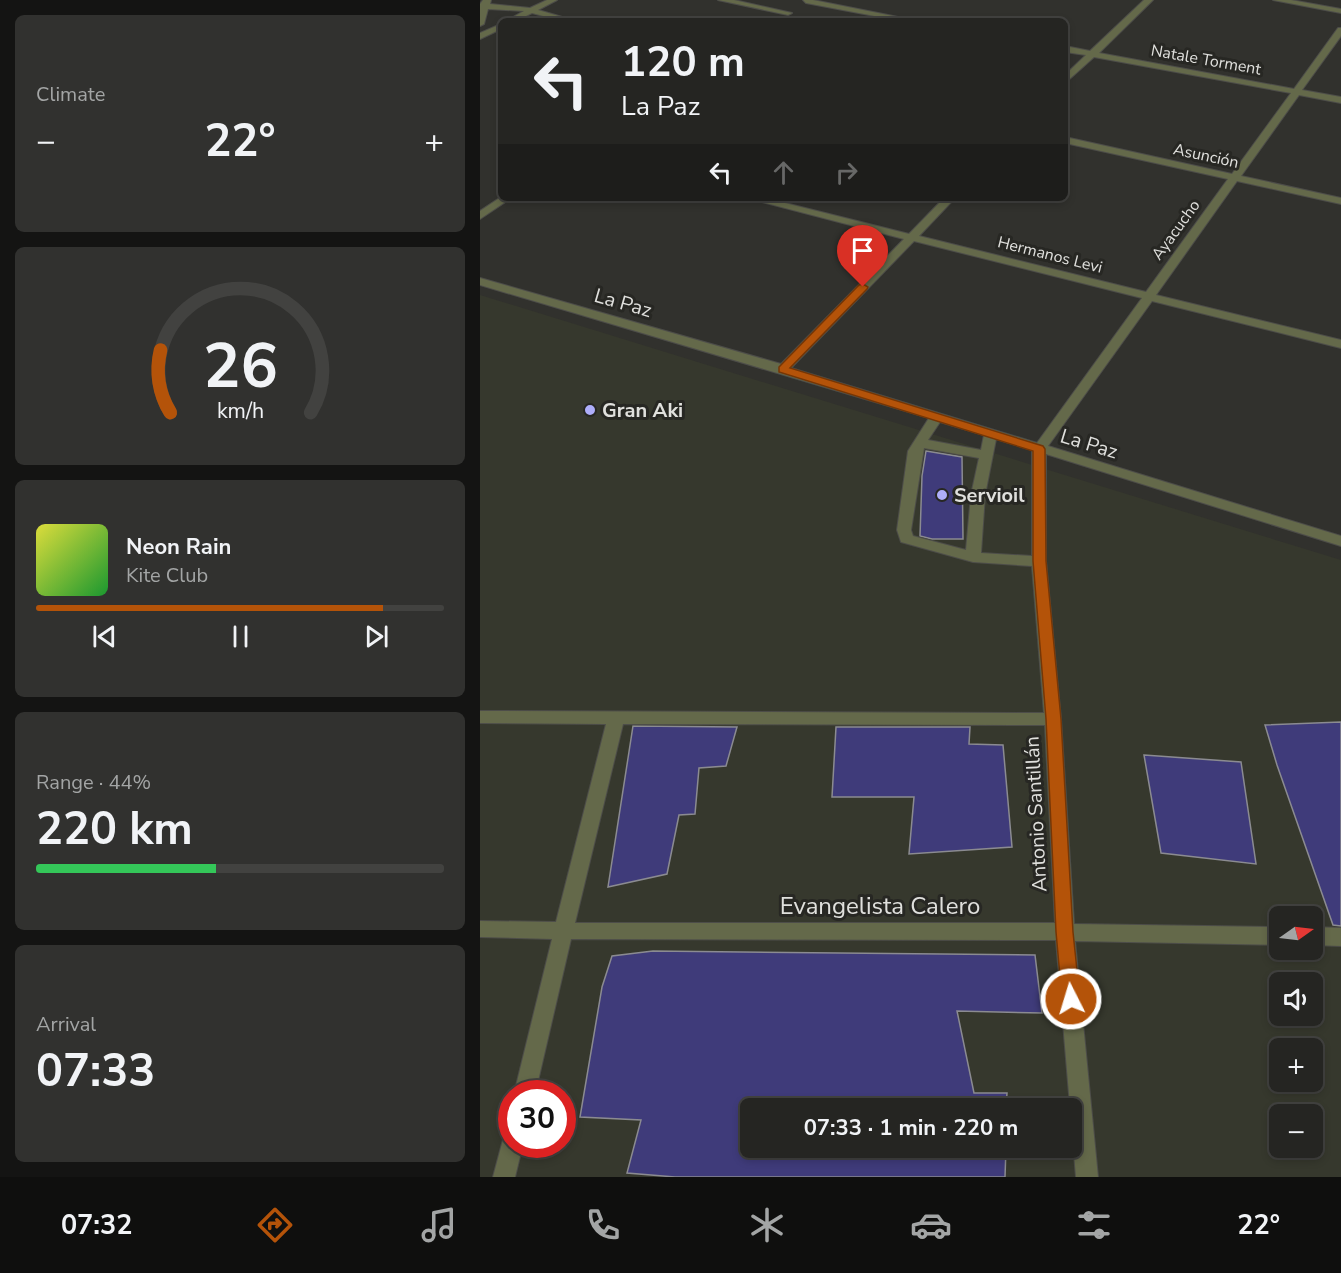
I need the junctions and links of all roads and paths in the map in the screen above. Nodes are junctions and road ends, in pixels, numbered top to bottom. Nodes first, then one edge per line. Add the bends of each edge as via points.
1 (508, 0) edge
2 (553, 0) edge
3 (722, 0) edge
4 (807, 0) edge
5 (1149, 0) edge
6 (1277, 0) edge
7 (484, 5) edge
8 (520, 8) junction
9 (532, 10) junction
10 (1341, 11) edge
11 (788, 13) junction
12 (516, 18) edge
13 (561, 18) edge
14 (780, 18) edge
15 (900, 18) edge
16 (480, 24) edge
17 (498, 27) edge
18 (1341, 30) edge
19 (480, 36) edge
20 (1068, 50) edge
21 (1091, 54) junction
22 (1068, 77) edge
23 (1296, 92) junction
24 (1341, 100) edge
25 (1068, 142) edge
26 (1234, 178) junction
27 (502, 201) edge
28 (764, 201) edge
29 (947, 201) edge
30 (1341, 201) edge
31 (480, 216) edge
32 (911, 238) junction
33 (480, 281) edge
34 (1149, 296) junction
35 (1341, 344) edge
36 (783, 369) junction
37 (936, 417) junction
38 (991, 434) junction
39 (920, 443) junction
40 (1039, 449) junction
41 (986, 455) junction
42 (1341, 541) edge
43 (973, 557) junction
44 (1039, 561) junction
45 (480, 717) edge
46 (615, 717) junction
47 (1053, 719) junction
48 (480, 929) edge
49 (564, 931) junction
50 (1065, 932) junction
51 (1269, 936) edge
52 (1323, 936) edge
53 (1341, 937) edge
54 (527, 1080) edge
55 (509, 1158) edge
56 (504, 1177) edge
57 (1087, 1177) edge

1 - 8 street
2 - 9 street
3 - 11 street
4 - 11 street
4 - 15 street
5 - 21 street
6 - 10 street
7 - 8 street
7 - 16 street
8 - 9 street
9 - 12 street
9 - 13 street
11 - 14 street
17 - 19 street
18 - 23 street, Ayacucho
20 - 21 street, Natale Torment
21 - 22 street
21 - 23 street, Natale Torment
23 - 24 street, Natale Torment
23 - 26 street, Ayacucho
25 - 26 street, Asunción
26 - 30 street, Asunción
26 - 34 street, Ayacucho
27 - 31 street
28 - 32 street, Hermanos Levi
29 - 32 street
32 - 34 street, Hermanos Levi
32 - 36 street
33 - 36 street, La Paz
34 - 35 street, Hermanos Levi
34 - 40 street, Ayacucho
36 - 37 street, La Paz
37 - 38 street, La Paz
37 - 39 street
38 - 40 street, La Paz
38 - 41 street
39 - 41 street
39 - 43 street via 915,451 906,539
40 - 42 street, La Paz
40 - 44 street, Antonio Santillán
41 - 43 street
43 - 44 street
44 - 47 street, Antonio Santillán
45 - 46 street
46 - 47 street
46 - 49 street
47 - 50 street, Antonio Santillán
48 - 49 street, Evangelista Calero
49 - 50 street, Evangelista Calero
49 - 54 street
50 - 51 street, Evangelista Calero
50 - 57 street, Antonio Santillán
52 - 53 street
55 - 56 street

